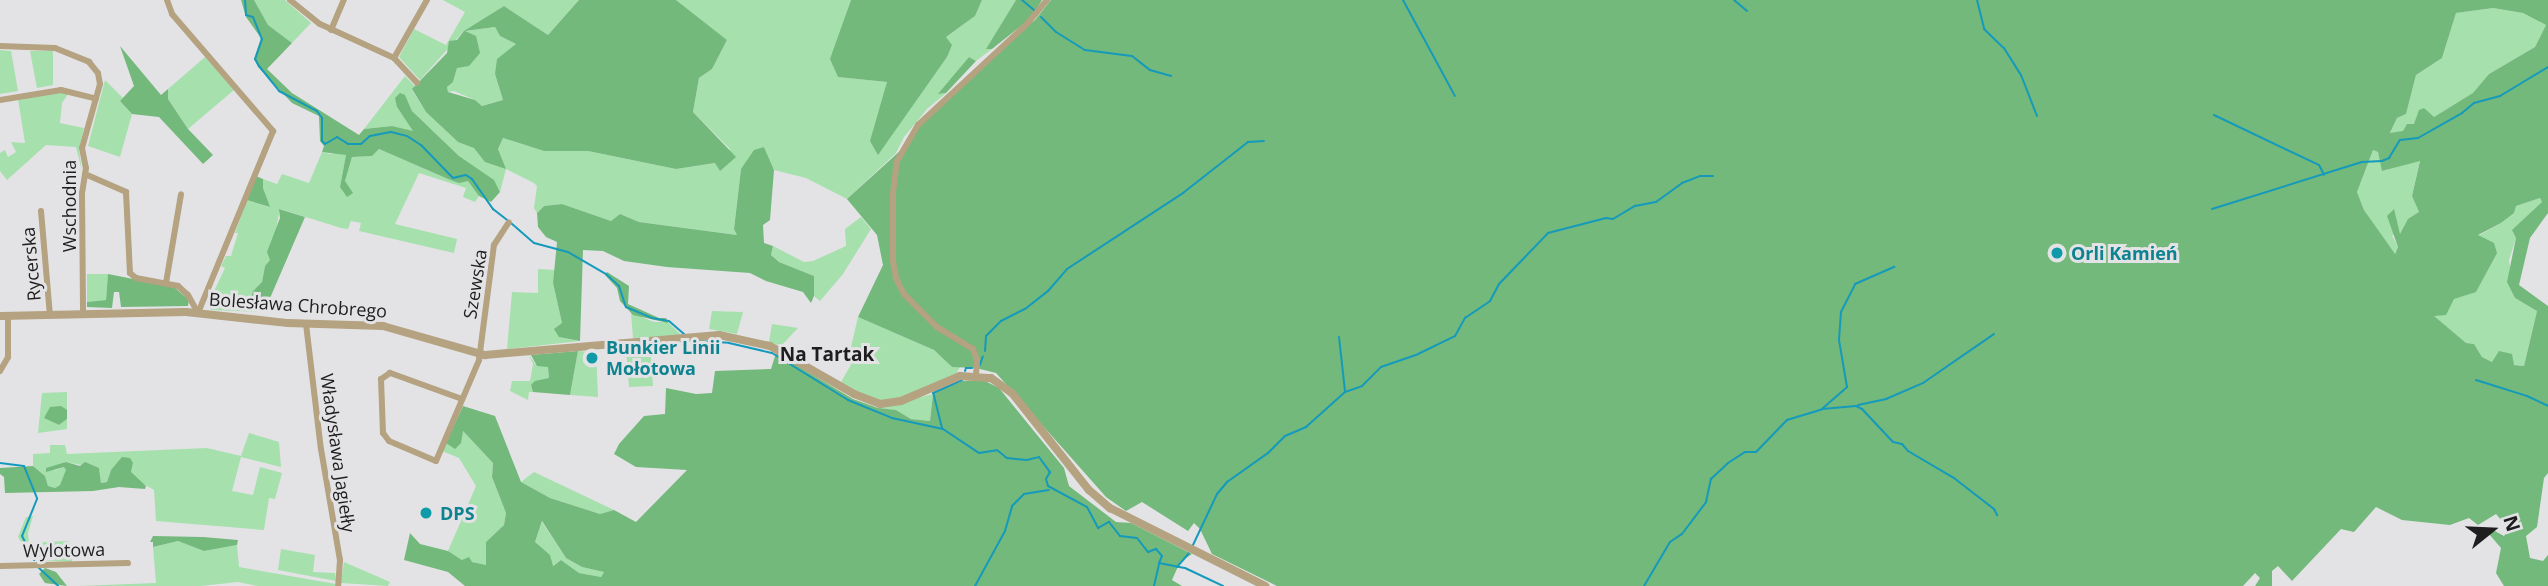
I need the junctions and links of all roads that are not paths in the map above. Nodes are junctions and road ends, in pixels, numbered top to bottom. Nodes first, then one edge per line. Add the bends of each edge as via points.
1 (167, 0) edge
2 (290, 0) edge
3 (344, 0) edge
4 (427, 0) edge
5 (1047, 0) edge
6 (331, 30) junction
7 (0, 46) edge
8 (394, 58) junction
9 (417, 83) dead end
10 (96, 99) junction
11 (0, 100) edge
12 (85, 174) junction
13 (181, 194) dead end
14 (41, 211) dead end
15 (509, 222) dead end
16 (166, 283) junction
17 (198, 313) junction
18 (83, 314) junction
19 (50, 315) junction
20 (4, 316) edge
21 (306, 324) junction
22 (480, 354) junction
23 (0, 371) edge
24 (976, 375) junction
25 (462, 399) junction
26 (128, 563) dead end
27 (0, 566) edge
28 (338, 586) edge
29 (1265, 586) edge

1 - 17 street via 172,14 273,131
2 - 6 street
3 - 6 street
4 - 8 street
5 - 24 street via 1026,26 927,116 906,141 897,161 893,193 896,278 904,294 937,327 975,352
6 - 8 street
7 - 10 street, Wschodnia via 55,48 89,62 100,83
8 - 9 street
10 - 11 street via 61,90
10 - 12 street, Wschodnia via 82,148
12 - 16 street via 126,192 130,273
12 - 18 street, Wschodnia
13 - 16 street
14 - 19 street, Rycerska
15 - 22 street, Szewska via 494,245
16 - 17 street via 188,295
17 - 18 street, Bolesława Chrobrego
17 - 21 street, Bolesława Chrobrego
18 - 19 street, Bolesława Chrobrego
19 - 20 street, Bolesława Chrobrego
20 - 23 street via 8,357
21 - 22 street, Bolesława Chrobrego via 383,326
21 - 28 street, Władysława Jagiełły via 340,558
22 - 24 street, Bolesława Chrobrego via 719,335 770,346 880,404 901,401 960,376
22 - 25 street, Szewska
24 - 29 street via 1005,387 1070,468 1110,508
25 - 25 street, Szewska via 395,373 381,379 385,437 436,461
26 - 27 street, Wylotowa

